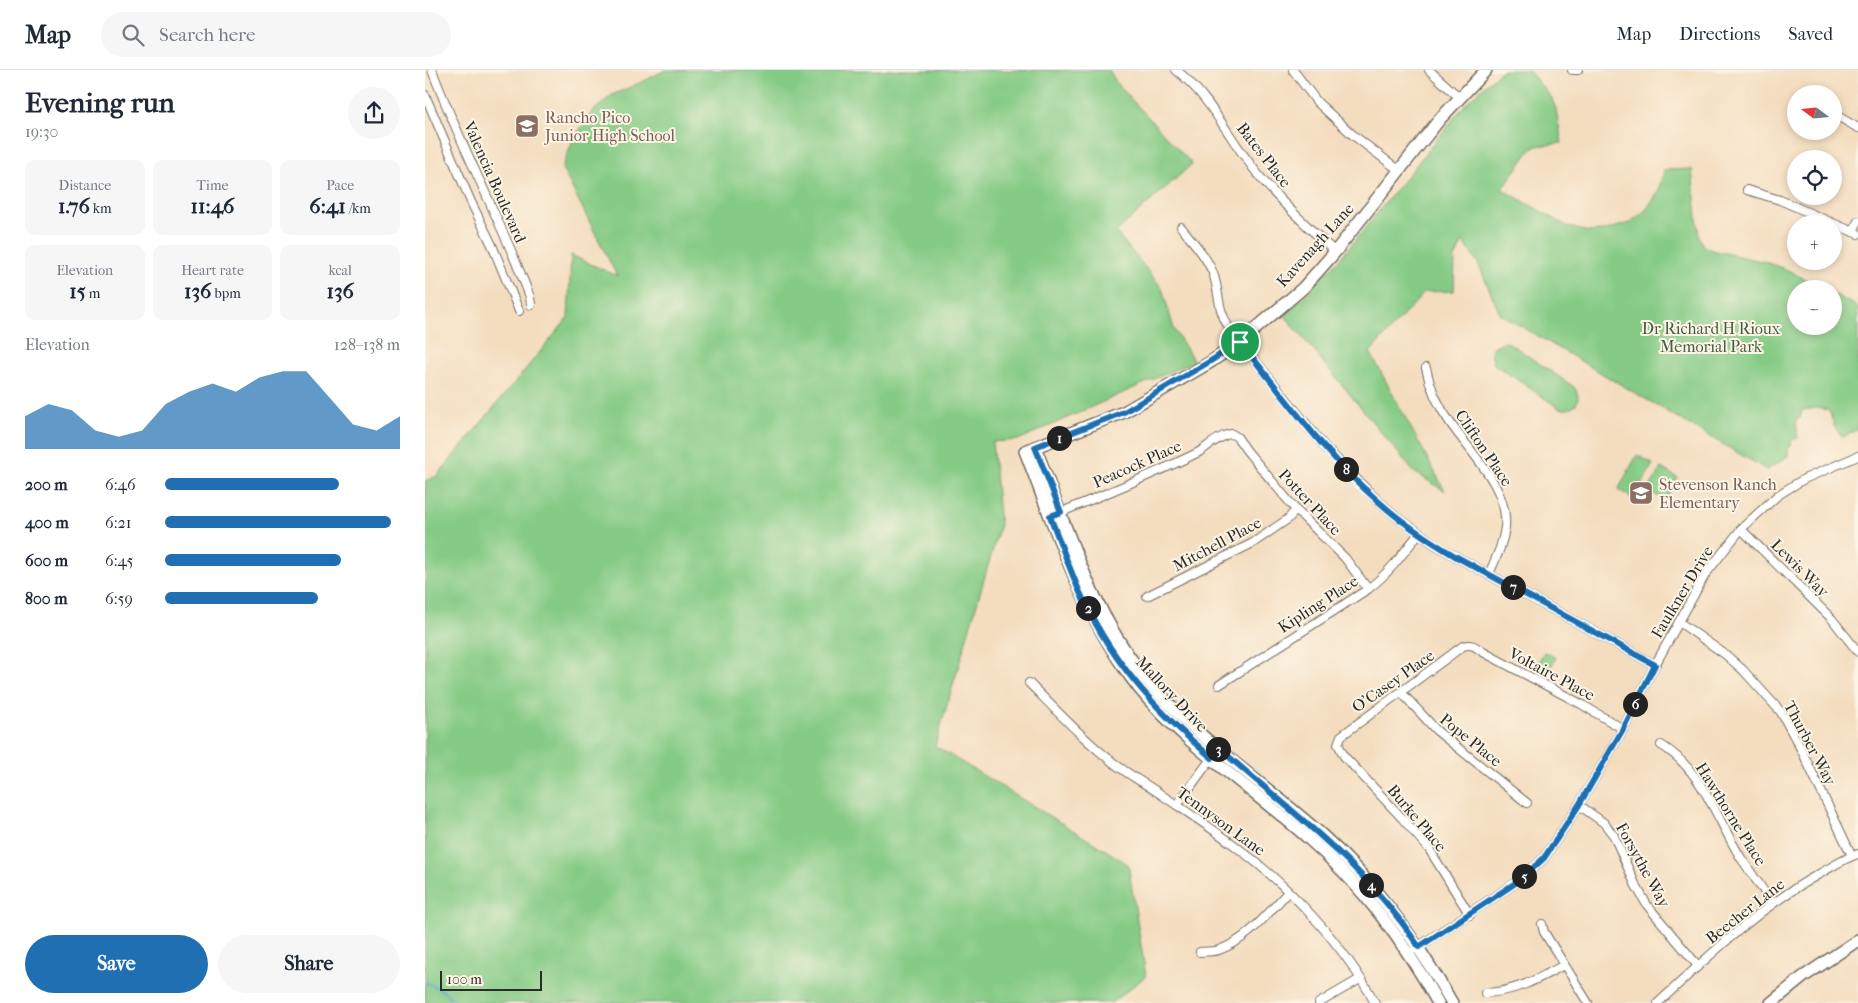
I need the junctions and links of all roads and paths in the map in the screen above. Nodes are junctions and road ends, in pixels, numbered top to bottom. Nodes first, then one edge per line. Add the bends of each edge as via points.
1 (432, 70) edge
2 (1176, 70) edge
3 (1293, 70) edge
4 (1429, 70) edge
5 (1486, 70) edge
6 (1572, 70) edge
7 (1578, 70) edge
8 (425, 95) edge
9 (1460, 98) junction
10 (1843, 119) edge
11 (1858, 128) edge
12 (1400, 171) junction
13 (1747, 190) dead end
14 (1858, 221) edge
15 (1181, 227) dead end
16 (1855, 233) edge
17 (1335, 252) junction
18 (531, 305) dead end
19 (519, 311) dead end
20 (1240, 342) junction
21 (1426, 368) dead end
22 (1232, 434) joint
23 (1030, 449) joint
24 (1858, 456) edge
25 (1296, 510) junction
26 (1055, 514) junction
27 (1741, 529) junction
28 (1419, 533) junction
29 (1489, 574) junction
30 (1368, 589) junction
31 (1147, 596) dead end
32 (1679, 622) junction
33 (1469, 645) joint
34 (1858, 652) edge
35 (1655, 665) junction
36 (1029, 683) dead end
37 (1219, 685) dead end
38 (1403, 693) junction
39 (1623, 729) junction
40 (1338, 744) joint
41 (1661, 745) dead end
42 (1215, 753) junction
43 (1527, 803) dead end
44 (1177, 805) junction
45 (1579, 805) junction
46 (1855, 855) edge
47 (1288, 892) junction
48 (1772, 903) junction
49 (1470, 915) junction
50 (1542, 924) dead end
51 (1858, 940) edge
52 (1414, 950) junction
53 (1200, 952) dead end
54 (1564, 965) junction
55 (1698, 966) junction
56 (1360, 979) junction
57 (1485, 993) dead end
58 (1319, 1003) edge
59 (1375, 1003) edge
60 (1439, 1003) edge
61 (1452, 1003) edge
62 (1588, 1003) edge
63 (1658, 1003) edge
64 (1771, 1003) edge

1 - 18 street, Valencia Boulevard via 502,228
2 - 17 street, Bates Place via 1203,95 1273,193
3 - 12 street via 1317,102
4 - 9 street
5 - 9 main road, Kavenagh Lane
6 - 7 street
8 - 19 street, Valencia Boulevard
9 - 12 main road, Kavenagh Lane
10 - 11 street
12 - 17 main road, Kavenagh Lane
13 - 16 street via 1780,200
14 - 16 street
15 - 20 street via 1209,264 1219,308
17 - 20 main road, Kavenagh Lane via 1303,288
20 - 23 main road, Kavenagh Lane via 1124,412
20 - 28 street via 1340,464 1377,500
21 - 29 street, Clifton Place via 1438,404 1491,479 1505,508 1503,542
22 - 25 street, Potter Place
22 - 26 street, Peacock Place via 1224,435 1174,465
23 - 26 main road, Mallory Drive
24 - 27 street, Faulkner Drive via 1778,494
25 - 30 street, Potter Place via 1345,558
25 - 31 street, Mitchell Place via 1253,543
26 - 42 main road, Mallory Drive via 1078,588 1115,656 1140,690 1176,727
27 - 32 street, Faulkner Drive via 1705,575
27 - 34 street, Lewis Way via 1832,619
28 - 29 street
28 - 30 street, Kipling Place via 1395,565
29 - 35 street
30 - 37 street, Kipling Place
32 - 35 street, Faulkner Drive
32 - 46 street, Thurber Way via 1743,670 1781,712
33 - 38 street, O'Casey Place via 1463,646
33 - 39 street, Voltaire Place
35 - 39 street, Faulkner Drive
36 - 44 street, Tennyson Lane via 1089,743
38 - 40 street, O'Casey Place via 1349,729
38 - 43 street, Pope Place via 1437,732
39 - 45 street, Faulkner Drive
40 - 49 street, Burke Place via 1344,756 1429,850
41 - 48 street, Hawthorne Place via 1676,753 1694,776
42 - 44 street
42 - 52 main road, Mallory Drive via 1331,859
44 - 47 street, Tennyson Lane via 1266,870
45 - 49 street, Faulkner Drive via 1538,863 1520,880
45 - 55 street, Forsythe Way via 1604,823 1614,836 1647,905
46 - 48 street, Beecher Lane
47 - 53 street via 1237,941 1218,950
47 - 56 street, Tennyson Lane
48 - 55 street, Beecher Lane
49 - 52 street, Faulkner Drive
50 - 54 street
51 - 64 main road
52 - 60 main road, Mallory Drive
52 - 61 main road
54 - 57 street via 1517,988
54 - 62 street
55 - 63 street, Beecher Lane
56 - 58 street
56 - 59 street, Tennyson Lane

